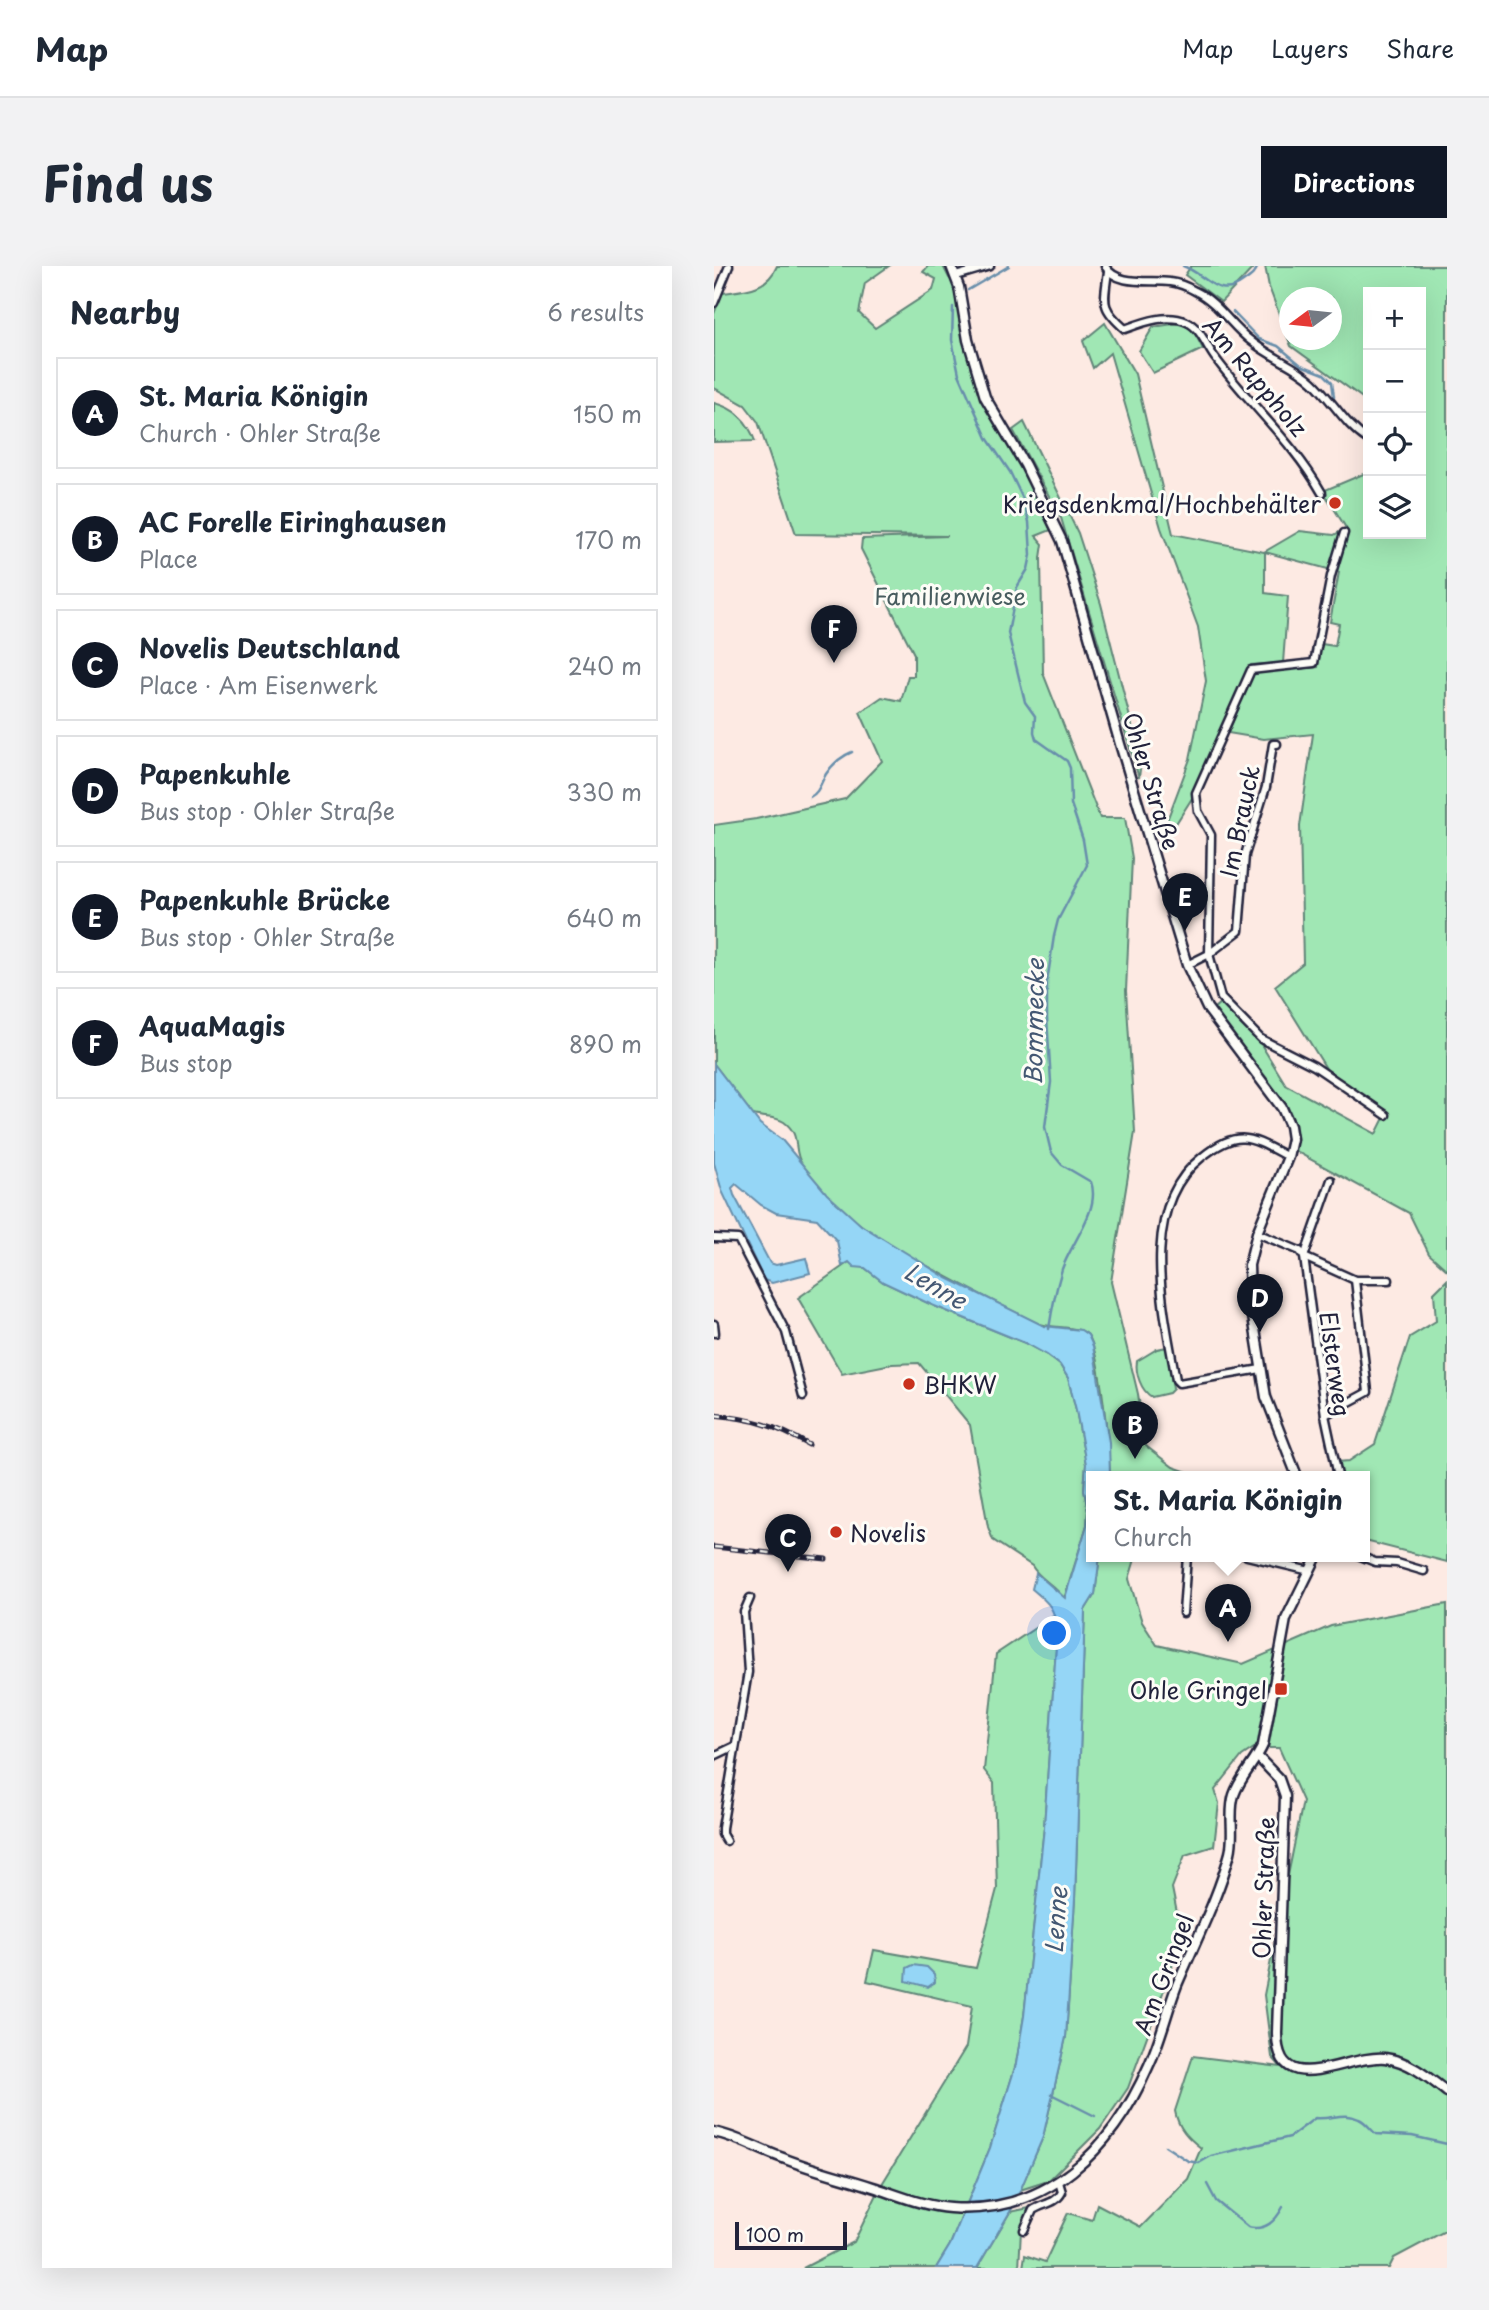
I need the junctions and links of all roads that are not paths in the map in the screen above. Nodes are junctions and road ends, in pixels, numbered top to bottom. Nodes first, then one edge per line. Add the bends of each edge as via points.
1 (730, 266) edge
2 (951, 266) edge
3 (990, 266) edge
4 (980, 268) edge
5 (1107, 269) edge
6 (956, 276) junction
7 (714, 303) edge
8 (1363, 436) edge
9 (1322, 493) dead end
10 (1344, 533) dead end
11 (1277, 744) dead end
12 (1209, 954) junction
13 (1187, 965) junction
14 (1386, 1115) dead end
15 (1288, 1157) junction
16 (1331, 1180) dead end
17 (1256, 1234) junction
18 (714, 1238) edge
19 (1304, 1258) junction
20 (1354, 1280) junction
21 (1389, 1280) dead end
22 (714, 1324) edge
23 (715, 1333) edge
24 (1261, 1369) junction
25 (803, 1396) dead end
26 (1325, 1415) junction
27 (1295, 1471) edge
28 (1337, 1471) edge
29 (1370, 1560) edge
30 (1187, 1562) edge
31 (1272, 1562) edge
32 (1314, 1562) edge
33 (1310, 1571) junction
34 (1424, 1571) dead end
35 (750, 1598) dead end
36 (1183, 1613) dead end
37 (735, 1746) junction
38 (714, 1756) edge
39 (1258, 1757) junction
40 (726, 1841) dead end
41 (1447, 2092) edge
42 (714, 2132) edge
43 (1059, 2182) junction
44 (1024, 2230) dead end

1 - 7 street
2 - 6 street, Ohler Straße
3 - 4 street
4 - 6 street
5 - 8 street via 1134,280 1172,282 1199,292 1252,343 1312,381
5 - 9 street, Am Rappholz via 1105,303 1110,316 1125,329 1167,318 1193,325 1295,452
6 - 13 street, Ohler Straße via 985,397 1062,541
10 - 12 street via 1314,663 1251,670 1196,793 1198,811 1210,835
11 - 12 street, Im Brauck via 1273,744 1266,787 1245,855 1239,931
12 - 13 street, Im Brauck
12 - 14 street via 1221,998 1261,1038 1314,1066
13 - 15 street, Ohler Straße via 1207,1008 1282,1108 1292,1139
15 - 17 street, Ohler Straße
15 - 24 street via 1254,1139 1220,1143 1196,1162 1177,1186 1165,1215 1160,1253 1161,1299 1176,1380
16 - 19 street
17 - 19 street via 1300,1251
17 - 24 street, Ohler Straße via 1249,1265 1250,1298
18 - 25 street via 738,1239 786,1332
19 - 20 street
19 - 26 street, Elsterweg
20 - 21 street
20 - 26 street via 1368,1392
22 - 23 street
24 - 27 street, Ohler Straße via 1276,1428
26 - 28 street, Elsterweg
29 - 34 street
30 - 36 street
31 - 33 street
32 - 33 street
33 - 39 street via 1286,1619
35 - 37 street via 744,1612 748,1672
37 - 38 street
37 - 40 street via 722,1828
39 - 41 street, Ohler Straße via 1279,1779 1285,1797 1279,2054 1289,2066 1304,2072 1361,2059 1395,2060 1418,2070
39 - 43 street, Am Gringel via 1234,1793 1230,1851 1149,2065 1115,2128
42 - 43 street, Am Gringel via 782,2158 948,2208 1006,2205
43 - 44 street via 1060,2196 1033,2210

